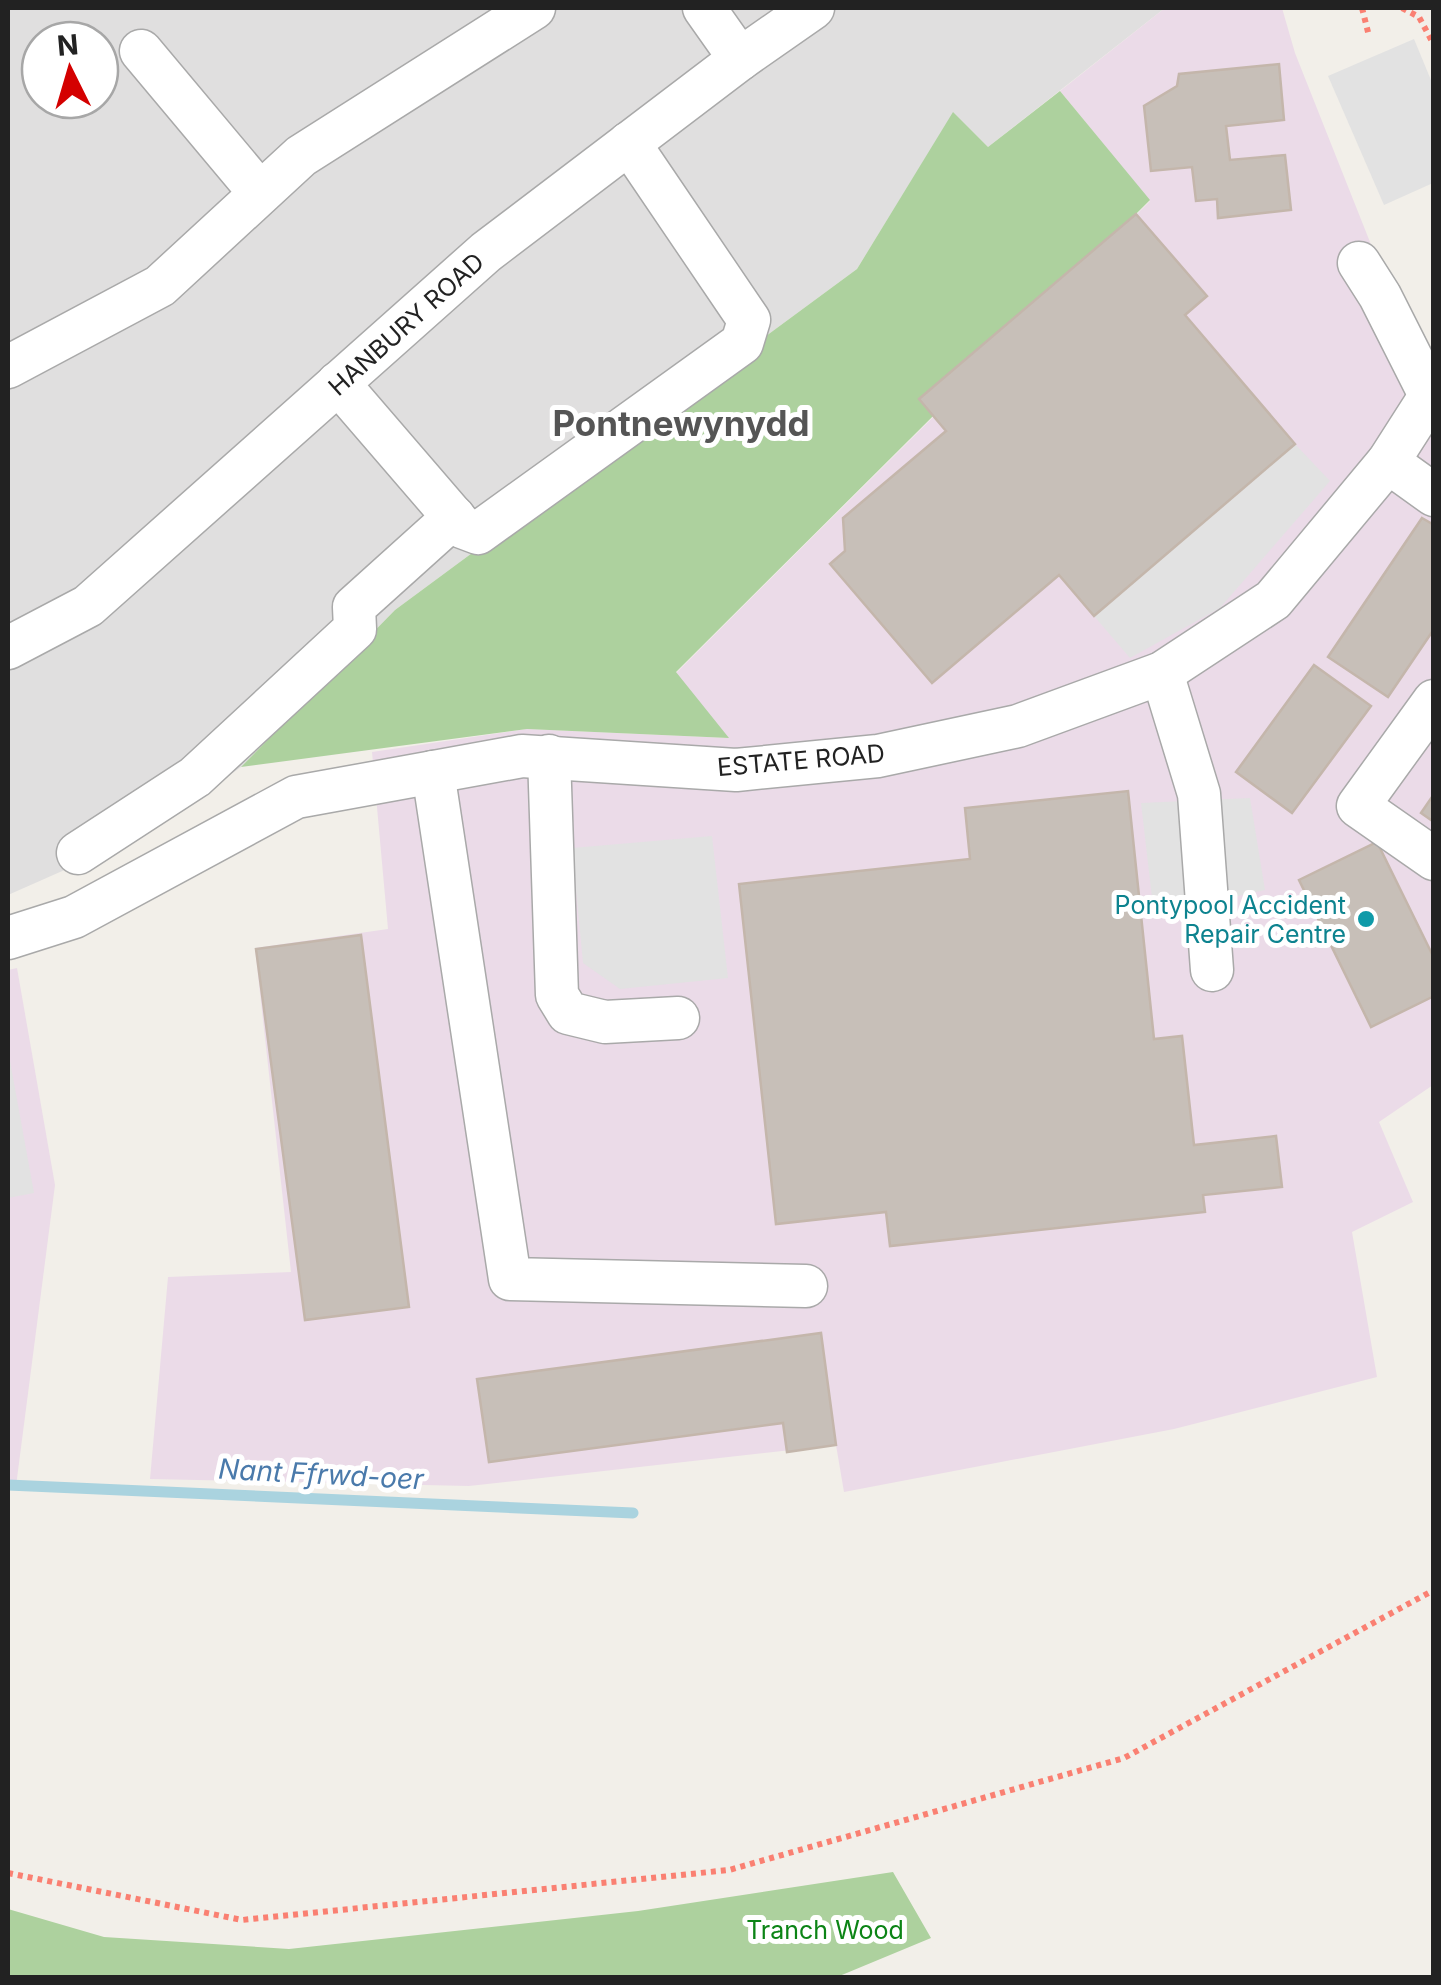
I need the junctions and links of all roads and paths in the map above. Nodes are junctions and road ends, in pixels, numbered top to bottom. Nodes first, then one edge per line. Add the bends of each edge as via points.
1 (534, 8) edge
2 (704, 8) edge
3 (813, 8) edge
4 (1362, 8) edge
5 (1402, 8) edge
6 (1370, 36) dead end
7 (1434, 45) edge
8 (142, 51) dead end
9 (740, 59) junction
10 (628, 144) junction
11 (260, 193) junction
12 (1359, 262) dead end
13 (8, 367) edge
14 (338, 383) junction
15 (1432, 393) edge
16 (1388, 462) junction
17 (1434, 495) edge
18 (454, 517) junction
19 (8, 648) edge
20 (1162, 673) junction
21 (1434, 701) edge
22 (548, 756) junction
23 (433, 772) junction
24 (78, 853) dead end
25 (1434, 859) edge
26 (8, 938) edge
27 (1212, 970) dead end
28 (678, 1018) dead end
29 (806, 1286) dead end
30 (1434, 1590) edge
31 (8, 1873) edge

1 - 11 street via 300,156
2 - 9 street
3 - 9 street, HANBURY ROAD
4 - 6 path
5 - 7 path via 1420,17
8 - 11 street
9 - 10 street, HANBURY ROAD
10 - 14 street, HANBURY ROAD via 486,252
10 - 18 street via 748,320 742,343 478,533
11 - 13 street via 160,286
12 - 15 street
14 - 18 street
14 - 19 street, HANBURY ROAD via 88,606
15 - 16 street, ESTATE ROAD
16 - 17 street
16 - 20 street, ESTATE ROAD via 1273,600
18 - 24 street via 354,607 354,629 195,777
20 - 22 street, ESTATE ROAD via 1018,726 878,756 736,770
20 - 27 street via 1199,794
21 - 25 street via 1358,806
22 - 23 street, ESTATE ROAD
22 - 28 street via 557,995 568,1013 605,1022
23 - 26 street, ESTATE ROAD via 296,797 74,917
23 - 29 street via 510,1279
30 - 31 path via 1124,1758 729,1870 242,1920

